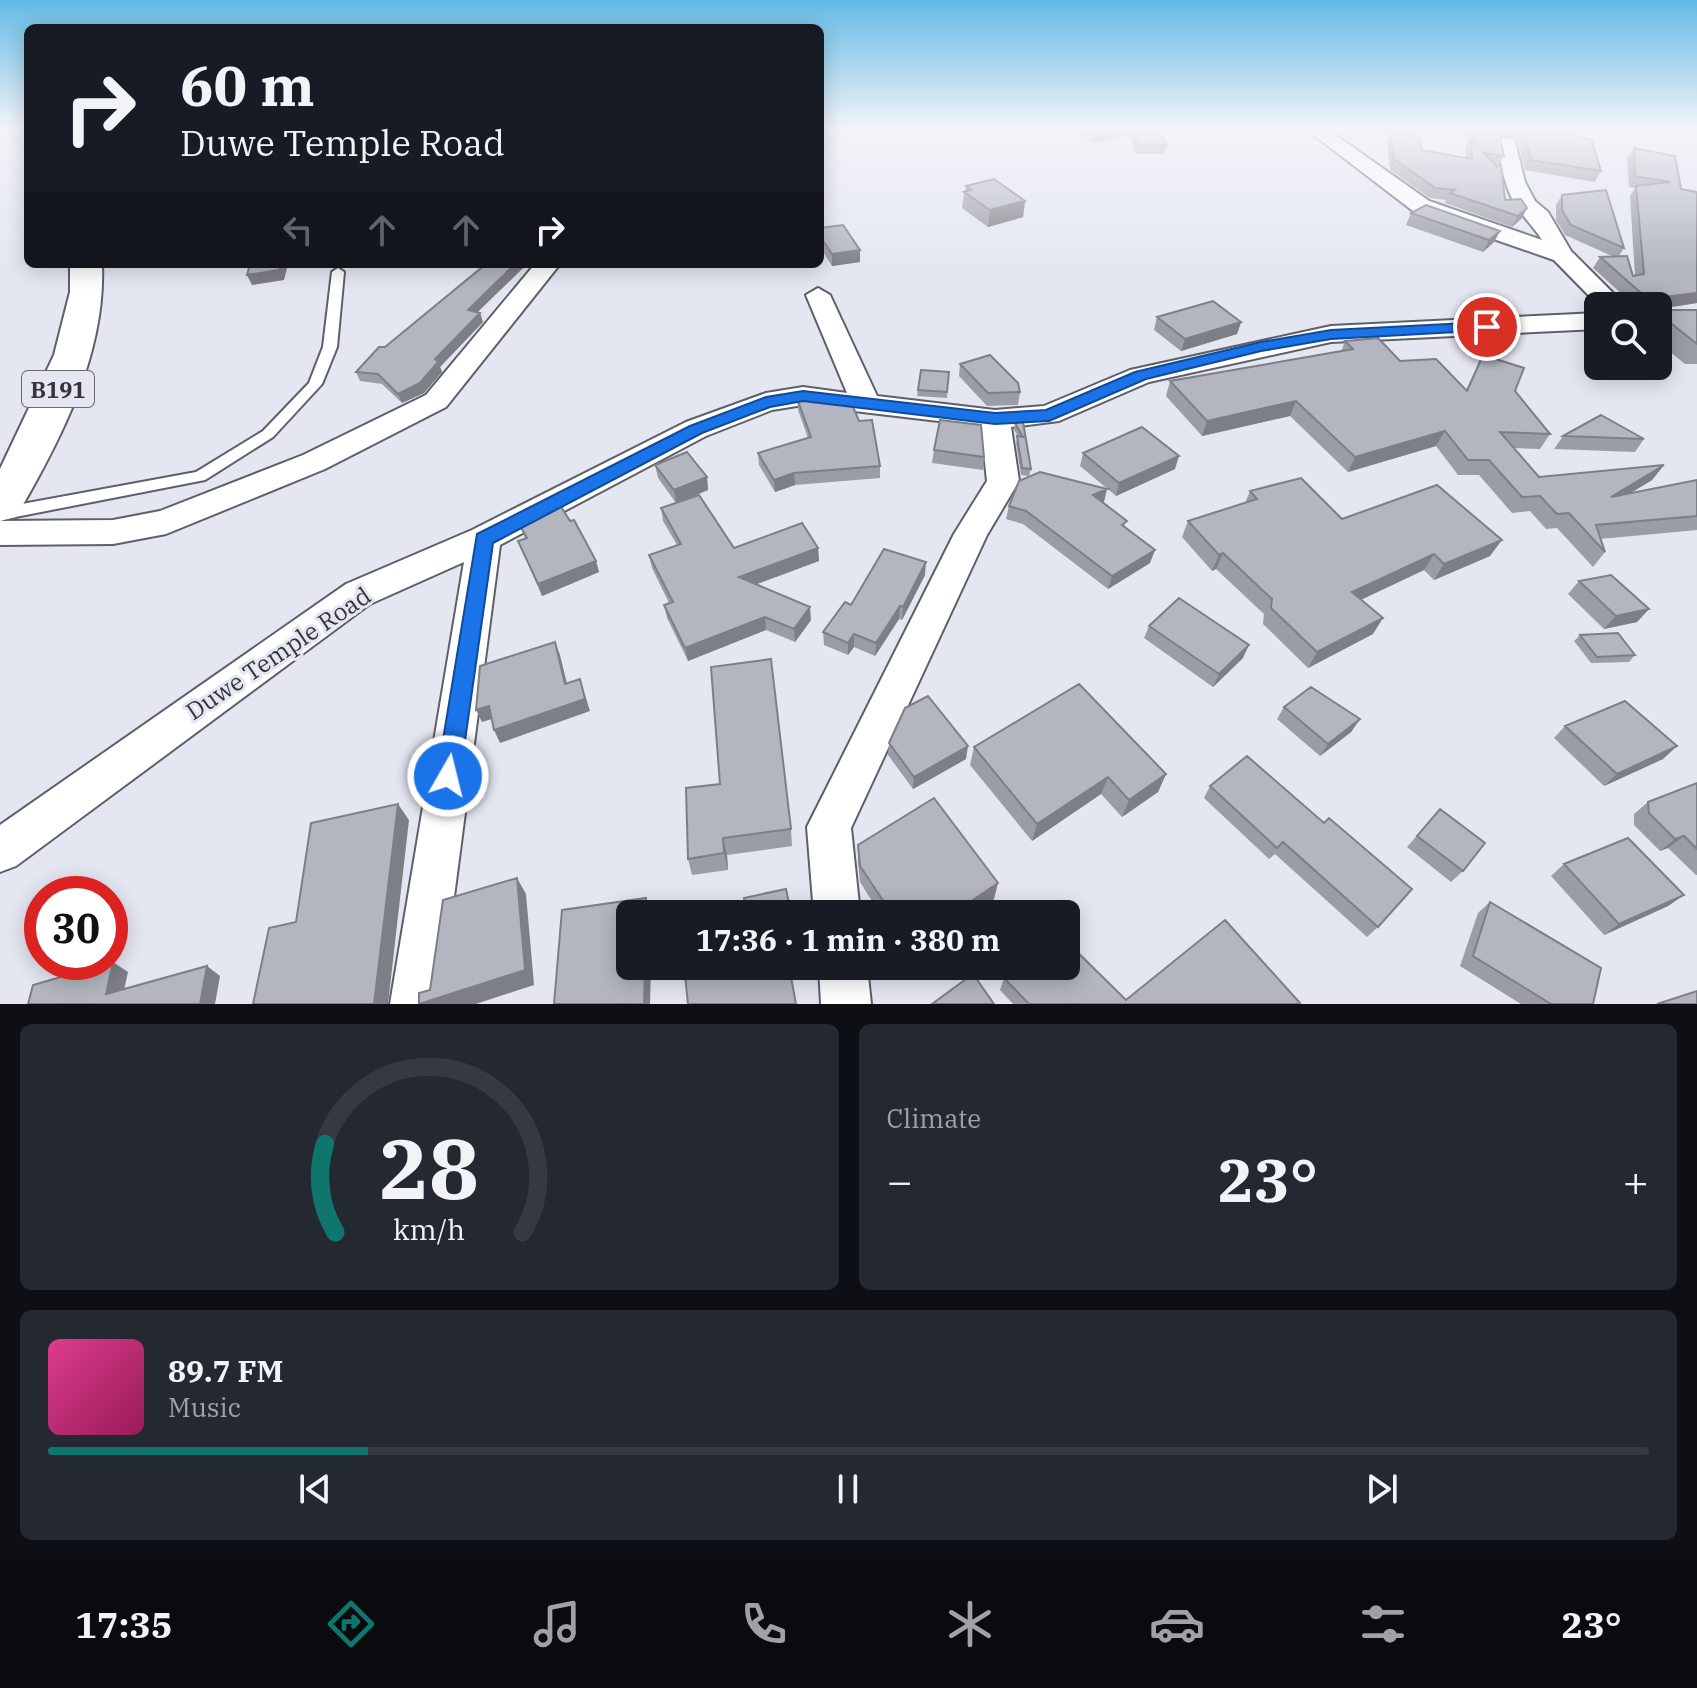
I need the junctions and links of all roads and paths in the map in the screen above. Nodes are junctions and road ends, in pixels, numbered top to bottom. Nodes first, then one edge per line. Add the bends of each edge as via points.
1 (1379, 176) edge
2 (1514, 176) edge
3 (1562, 255) junction
4 (87, 268) edge
5 (545, 268) edge
6 (338, 272) dead end
7 (1599, 292) edge
8 (818, 295) dead end
9 (1584, 322) edge
10 (867, 405) junction
11 (995, 419) junction
12 (0, 506) edge
13 (0, 514) edge
14 (0, 533) edge
15 (484, 539) junction
16 (0, 851) edge
17 (836, 900) edge
18 (844, 980) edge
19 (415, 1004) edge
20 (846, 1004) edge

1 - 3 street via 1421,206
2 - 3 street
3 - 7 street
4 - 12 main road, B191 via 89,286 78,340
5 - 14 street via 436,401 314,462 166,522 113,532
6 - 13 lane via 330,347 315,384 268,434 200,476
8 - 10 street
9 - 11 street, Duwe Temple Road via 1331,334 1140,376 1049,415
10 - 11 street, Duwe Temple Road
10 - 15 street, Duwe Temple Road via 803,396 766,402 696,429
11 - 17 street via 1003,481 971,534 829,827
15 - 16 street, Duwe Temple Road via 358,594
15 - 19 street
18 - 20 street

